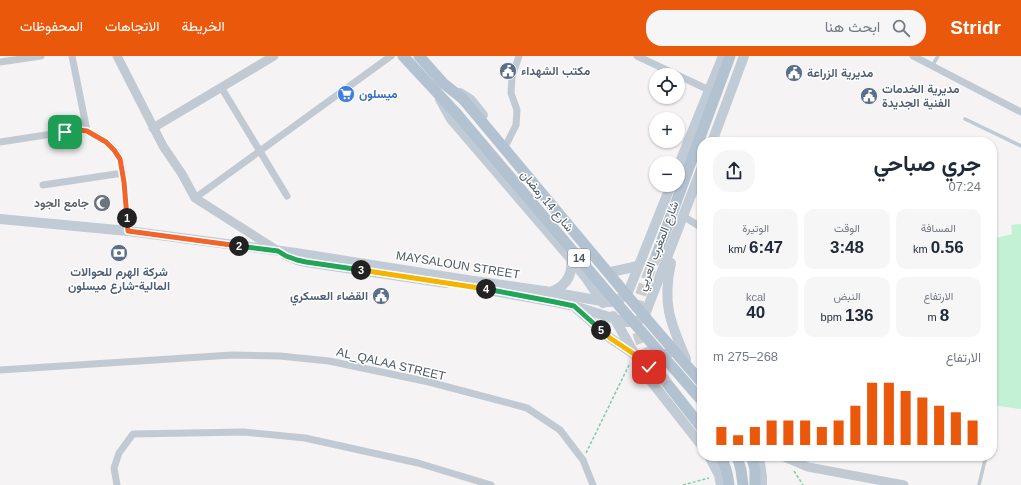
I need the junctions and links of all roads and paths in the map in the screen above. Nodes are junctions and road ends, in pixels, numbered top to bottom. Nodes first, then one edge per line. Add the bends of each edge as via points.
1 (41, 56) edge
2 (72, 56) edge
3 (117, 56) edge
4 (274, 56) edge
5 (391, 56) edge
6 (402, 56) edge
7 (419, 56) edge
8 (519, 56) edge
9 (640, 56) edge
10 (723, 56) edge
11 (730, 56) edge
12 (744, 56) edge
13 (913, 56) edge
14 (938, 56) edge
15 (0, 62) edge
16 (932, 66) junction
17 (443, 83) junction
18 (221, 87) junction
19 (709, 90) junction
20 (436, 92) junction
21 (1021, 112) edge
22 (965, 119) dead end
23 (153, 128) junction
24 (87, 131) junction
25 (700, 137) edge
26 (714, 137) edge
27 (0, 142) edge
28 (506, 145) junction
29 (697, 146) edge
30 (1021, 146) edge
31 (260, 152) junction
32 (683, 156) edge
33 (123, 173) junction
34 (697, 180) edge
35 (43, 185) dead end
36 (668, 192) edge
37 (287, 196) dead end
38 (195, 198) junction
39 (683, 216) junction
40 (0, 219) edge
41 (697, 225) edge
42 (678, 230) junction
43 (128, 231) junction
44 (278, 251) junction
45 (657, 254) tunnel mouth
46 (571, 259) junction
47 (638, 266) junction
48 (611, 272) junction
49 (629, 290) junction
50 (551, 292) junction
51 (602, 301) junction
52 (574, 306) junction
53 (646, 312) junction
54 (614, 318) junction
55 (634, 354) junction
56 (686, 359) junction
57 (0, 370) edge
58 (697, 371) edge
59 (647, 376) junction
60 (697, 377) edge
61 (669, 386) tunnel mouth
62 (697, 395) edge
63 (697, 422) edge
64 (697, 440) edge
65 (583, 460) junction
66 (711, 461) edge
67 (722, 461) edge
68 (738, 461) edge
69 (753, 461) edge
70 (760, 461) edge
71 (794, 461) edge
72 (985, 461) edge
73 (720, 480) edge
74 (117, 485) edge
75 (491, 485) edge
76 (593, 485) edge
77 (683, 485) edge
78 (729, 485) edge
79 (743, 485) edge
80 (755, 485) edge
81 (762, 485) edge
82 (904, 485) edge
83 (978, 485) edge

1 - 15 street
2 - 24 street
3 - 23 street
4 - 18 street
5 - 31 street
6 - 20 main road, شارع 14 رمضان
7 - 17 main road, شارع 14 رمضان
8 - 28 street via 512,77 511,93 517,110 516,125
9 - 19 street
10 - 19 main road
11 - 25 main road
12 - 26 main road
13 - 16 street
14 - 16 lane
16 - 21 street
17 - 28 main road via 471,100
17 - 60 main road, شارع 14 رمضان / 14, bridge via 463,99
18 - 23 street
18 - 31 street
19 - 32 main road
20 - 46 main road via 451,119
20 - 62 main road, شارع 14 رمضان / 14, bridge
22 - 30 lane
23 - 38 street
24 - 27 street via 78,130
24 - 33 street via 114,150 120,159
28 - 48 main road
29 - 45 main road
31 - 37 street
31 - 38 street
33 - 35 street
33 - 43 street
34 - 39 main road, شارع المغرب العربي
36 - 47 main road, شارع المغرب العربي
38 - 44 street
39 - 41 street
39 - 42 main road, شارع المغرب العربي
40 - 43 main road, MAYSALOUN STREET
42 - 53 main road, شارع المغرب العربي
42 - 56 main road via 668,276 667,301 674,332
43 - 44 main road, MAYSALOUN STREET
44 - 50 main road, MAYSALOUN STREET
44 - 52 main road, MAYSALOUN STREET via 306,262 472,287
46 - 50 main road via 568,280
46 - 51 main road
47 - 48 main road
47 - 49 main road, شارع المغرب العربي
48 - 49 main road
49 - 51 main road, MAYSALOUN STREET via 618,300
49 - 53 main road
50 - 51 main road, MAYSALOUN STREET
51 - 54 main road
52 - 54 main road, MAYSALOUN STREET
52 - 55 main road via 610,338
53 - 54 main road, MAYSALOUN STREET via 641,319 634,322
53 - 56 main road
54 - 55 main road
55 - 59 main road
55 - 65 path
56 - 58 main road
56 - 59 main road via 678,354 661,355 651,363
57 - 65 street, AL_QALAA STREET via 232,355 328,361 429,382 527,408 560,430
59 - 64 main road
61 - 63 main road
65 - 76 street, AL_QALAA STREET
66 - 73 main road
67 - 78 main road
68 - 79 main road
69 - 80 main road
70 - 81 main road
71 - 82 street via 808,467
72 - 83 lane
73 - 77 path
74 - 75 street via 114,468 119,453 133,434 244,432 305,438 418,463

